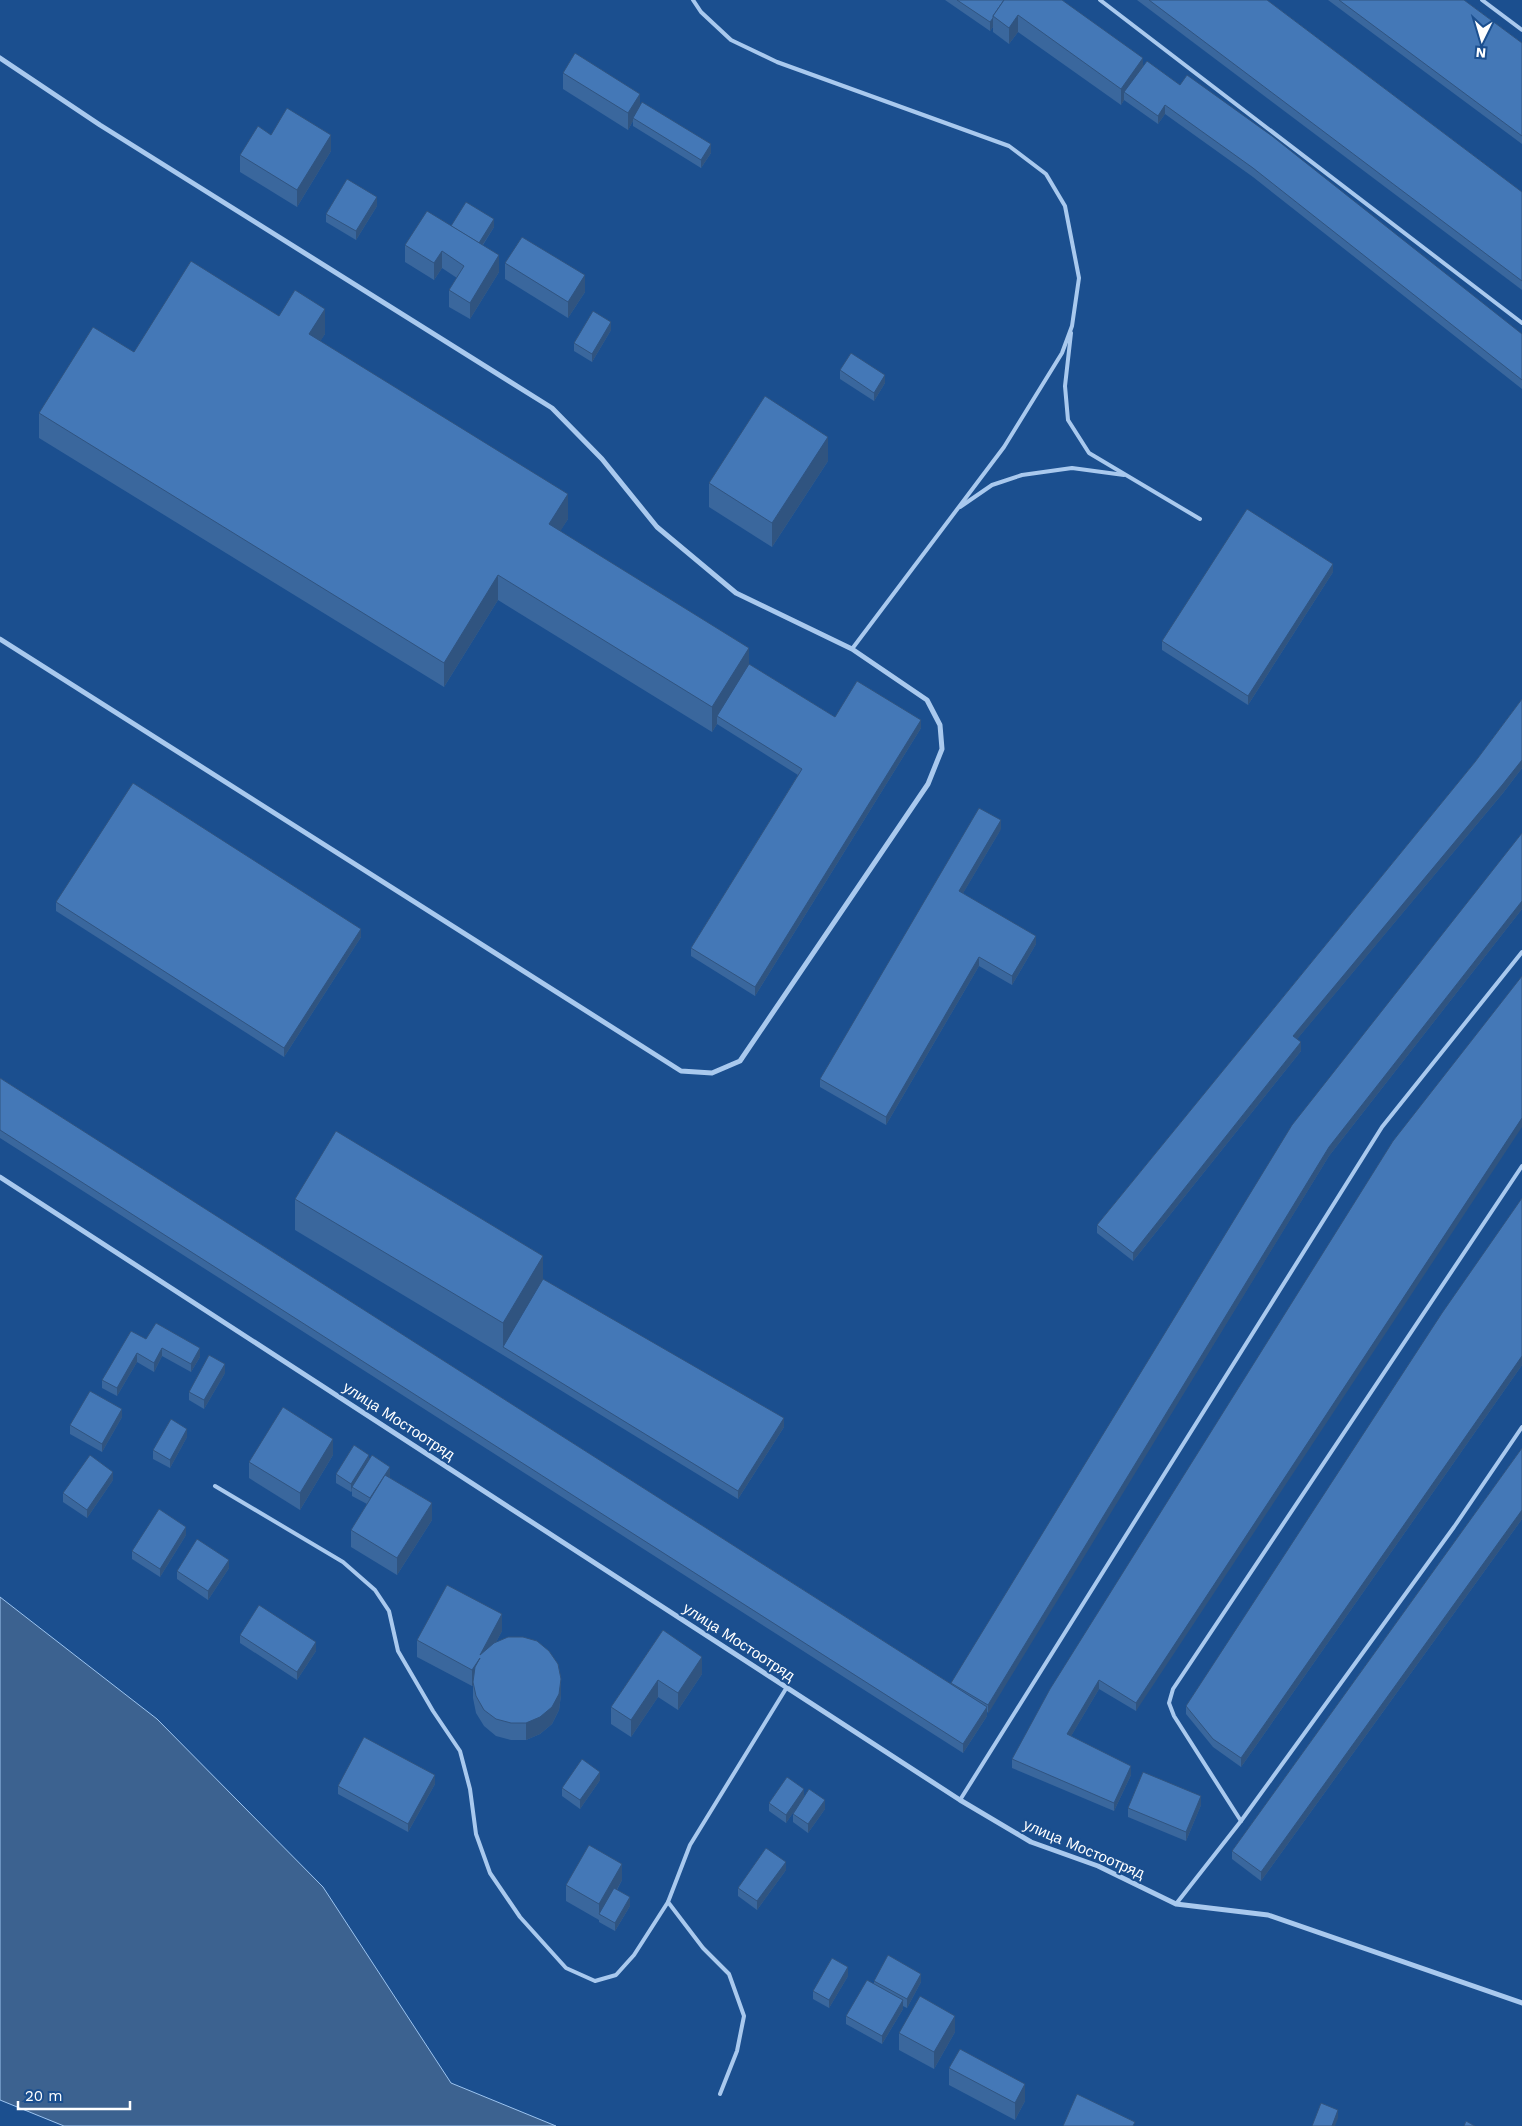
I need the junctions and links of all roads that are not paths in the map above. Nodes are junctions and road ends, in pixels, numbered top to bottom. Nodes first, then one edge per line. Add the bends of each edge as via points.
1 (693, 0) edge
2 (1100, 0) edge
3 (1482, 0) edge
4 (1522, 30) edge
5 (0, 58) edge
6 (1522, 324) edge
7 (1072, 326) junction
8 (1126, 475) junction
9 (957, 509) junction
10 (1200, 519) dead end
11 (0, 639) edge
12 (852, 650) junction
13 (1522, 952) edge
14 (1522, 1166) edge
15 (0, 1176) edge
16 (1522, 1428) edge
17 (216, 1486) dead end
18 (787, 1687) junction
19 (960, 1800) junction
20 (1241, 1821) junction
21 (668, 1902) junction
22 (1176, 1904) junction
23 (1522, 2003) edge
24 (720, 2094) dead end

1 - 7 lane via 731,40 778,62 1009,146 1046,174 1065,206 1079,278
2 - 6 lane
3 - 4 lane
5 - 12 street via 100,125 552,408 602,459 657,527 736,593
7 - 8 lane via 1065,386 1068,420 1089,453
7 - 9 lane via 1062,353 1004,447
8 - 9 lane via 1072,468 1022,475 992,485
8 - 10 lane
9 - 12 lane
11 - 12 street via 681,1071 712,1073 740,1061 764,1028 928,784 942,749 940,725 927,700
13 - 19 lane via 1382,1127
14 - 20 lane via 1173,1689 1169,1702 1174,1716
15 - 18 street, улица Мостоотряд
16 - 20 lane
17 - 21 lane via 343,1562 375,1590 389,1611 398,1652 460,1751 476,1834 490,1873 520,1917 566,1968 595,1981 616,1975 634,1955
18 - 19 street, улица Мостоотряд
18 - 21 lane via 690,1845
19 - 22 street, улица Мостоотряд via 1031,1842 1098,1866
20 - 22 lane
21 - 24 lane via 703,1948 729,1974 744,2016 737,2051
22 - 23 street, улица Мостоотряд via 1268,1915

